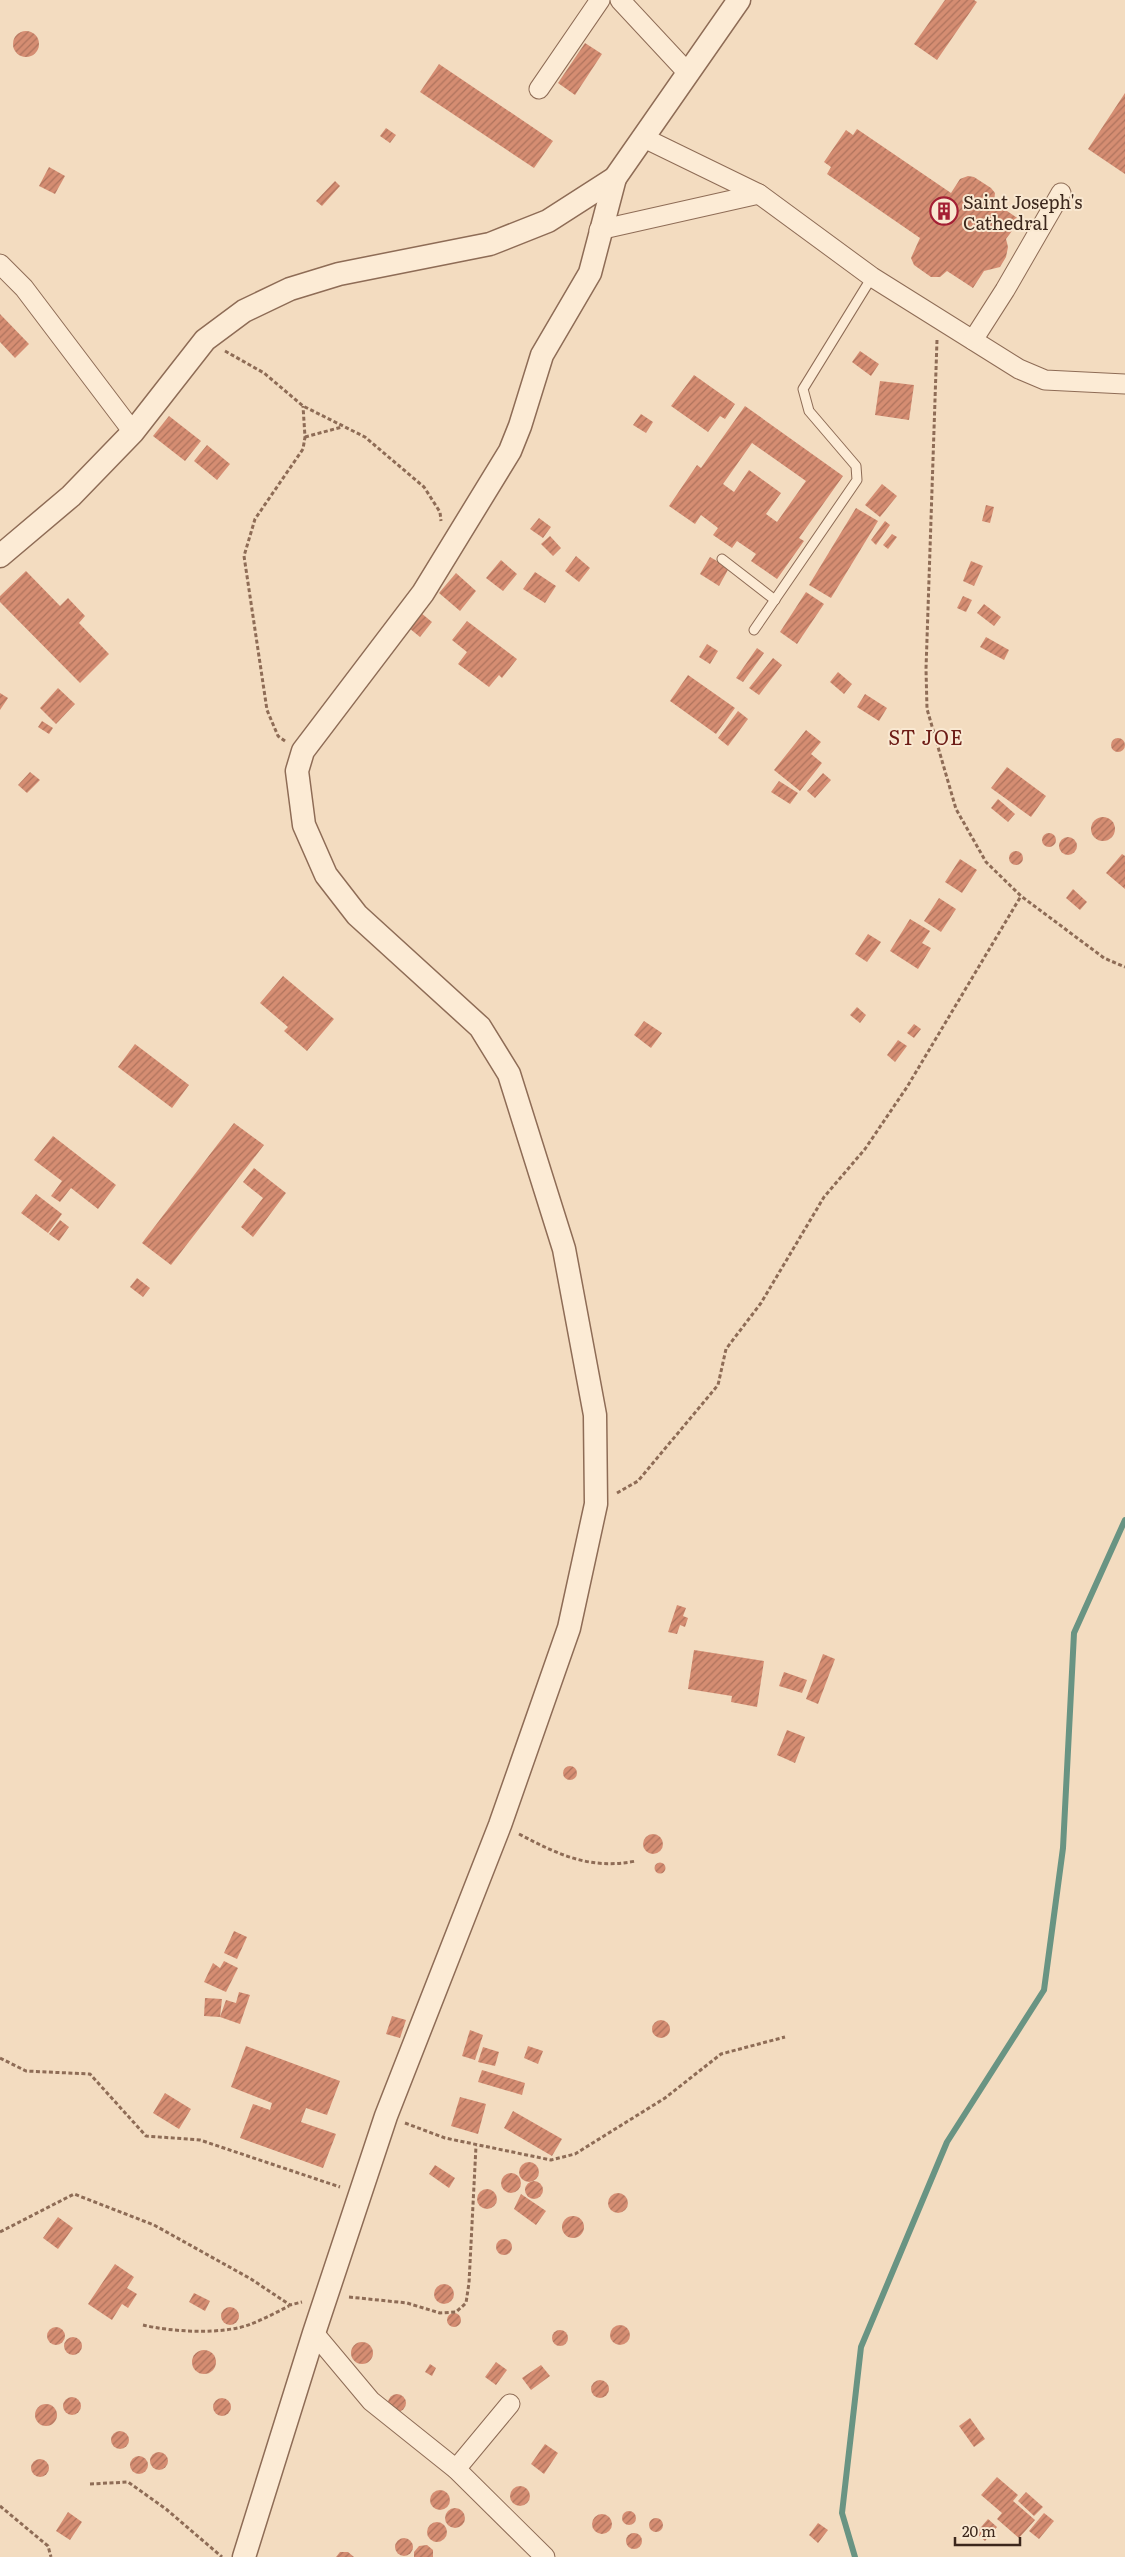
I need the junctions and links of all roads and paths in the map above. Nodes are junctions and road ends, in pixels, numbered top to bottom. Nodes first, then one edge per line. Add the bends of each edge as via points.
1 (600, 0) edge
2 (620, 0) edge
3 (739, 0) edge
4 (687, 72) junction
5 (539, 89) dead end
6 (644, 138) junction
7 (615, 178) junction
8 (1061, 193) dead end
9 (759, 194) junction
10 (599, 230) junction
11 (0, 264) edge
12 (872, 277) junction
13 (938, 319) junction
14 (205, 340) junction
15 (973, 340) junction
16 (1125, 384) edge
17 (303, 406) junction
18 (342, 426) junction
19 (133, 432) junction
20 (305, 436) junction
21 (441, 529) dead end
22 (0, 556) edge
23 (722, 559) dead end
24 (776, 600) junction
25 (754, 630) dead end
26 (303, 751) junction
27 (1021, 896) junction
28 (1125, 967) edge
29 (596, 1504) junction
30 (500, 1825) junction
31 (636, 1861) dead end
32 (785, 2038) dead end
33 (0, 2058) edge
34 (386, 2116) junction
35 (476, 2146) junction
36 (362, 2194) junction
37 (0, 2232) edge
38 (327, 2294) junction
39 (290, 2305) junction
40 (143, 2325) dead end
41 (314, 2333) junction
42 (510, 2404) dead end
43 (456, 2469) junction
44 (90, 2484) dead end
45 (0, 2506) edge
46 (51, 2557) edge
47 (222, 2557) edge
48 (244, 2557) edge
49 (545, 2557) edge

1 - 5 street
2 - 4 street
3 - 4 street
4 - 6 street
6 - 7 street
6 - 9 street
7 - 10 street
7 - 14 street via 548,220 490,244 339,274 290,289 244,311
8 - 15 street
9 - 10 street
9 - 12 street
10 - 26 street via 590,273 542,355 520,426 495,477 423,593
11 - 19 street via 24,288
12 - 13 street
12 - 24 lane via 803,389 809,411 856,466 857,480
13 - 15 street
13 - 27 path via 927,709 956,809 986,862
14 - 17 path via 264,373
14 - 19 street
15 - 16 street via 1019,370 1045,380
17 - 18 path
17 - 20 path
18 - 20 path
18 - 21 path via 365,437 424,487 440,512
19 - 22 street via 72,496
20 - 26 path via 303,449 255,519 244,556 267,710 278,736
23 - 24 lane
24 - 25 lane
26 - 29 street via 297,771 304,825 326,876 357,915 480,1027 509,1074 564,1249 595,1415
27 - 28 path via 1104,958
27 - 29 path via 906,1087 865,1149 824,1197 761,1303 726,1349 718,1385 638,1481
29 - 30 street via 569,1628
30 - 31 path via 563,1857 616,1865
30 - 34 street
32 - 35 path via 721,2054 665,2098 575,2154 551,2160
33 - 36 path via 26,2071 90,2074 146,2136 200,2140
34 - 35 path
34 - 36 street
35 - 38 path via 466,2303 456,2312 440,2313 407,2303
36 - 38 street
37 - 39 path via 74,2194 154,2225 251,2279
38 - 39 path
38 - 41 street
39 - 40 path via 249,2325 213,2330 172,2332
41 - 43 street via 371,2401
41 - 48 street
42 - 43 street
43 - 49 street
44 - 47 path via 128,2482 166,2509
45 - 46 path via 48,2546

